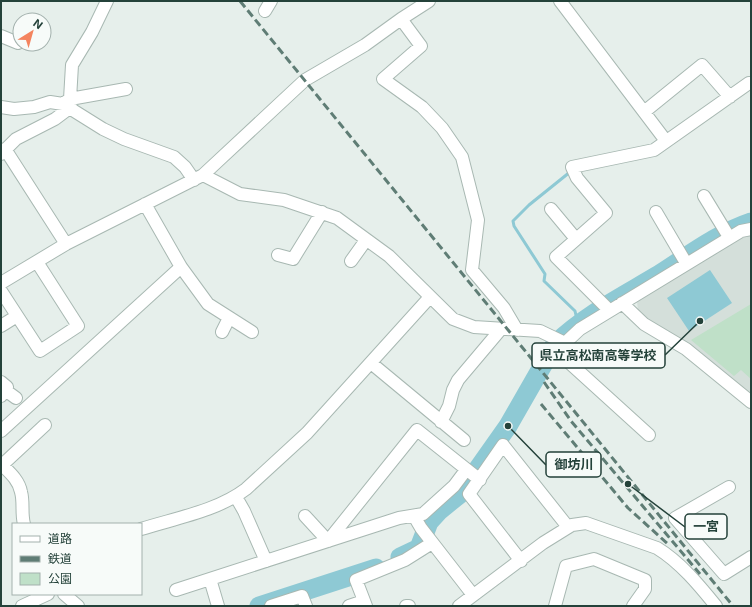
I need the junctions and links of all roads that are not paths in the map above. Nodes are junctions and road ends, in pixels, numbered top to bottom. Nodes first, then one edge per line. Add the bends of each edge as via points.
1 (107, 1) edge
2 (429, 1) edge
3 (560, 1) edge
4 (401, 18) junction
5 (1, 36) edge
6 (12, 41) edge
7 (749, 83) dead end
8 (126, 89) dead end
9 (730, 97) junction
10 (68, 103) junction
11 (1, 106) edge
12 (644, 112) junction
13 (666, 141) junction
14 (3, 152) edge
15 (198, 178) junction
16 (704, 196) dead end
17 (145, 204) junction
18 (552, 209) dead end
19 (322, 212) junction
20 (656, 212) dead end
21 (751, 229) edge
22 (726, 234) junction
23 (576, 239) junction
24 (366, 240) junction
25 (66, 244) junction
26 (278, 255) dead end
27 (684, 259) junction
28 (351, 261) dead end
29 (37, 262) junction
30 (181, 267) junction
31 (1, 283) edge
32 (1, 291) edge
33 (430, 297) junction
34 (622, 303) junction
35 (606, 307) junction
36 (17, 316) junction
37 (229, 318) junction
38 (1, 326) edge
39 (501, 329) junction
40 (517, 330) junction
41 (222, 332) dead end
42 (252, 332) dead end
43 (562, 342) junction
44 (371, 363) junction
45 (2, 389) edge
46 (16, 398) dead end
47 (751, 402) edge
48 (439, 420) junction
49 (45, 425) dead end
50 (1, 432) edge
51 (423, 434) junction
52 (649, 435) dead end
53 (464, 440) dead end
54 (2, 464) edge
55 (467, 471) junction
56 (480, 480) junction
57 (729, 488) dead end
58 (236, 497) junction
59 (305, 516) dead end
60 (414, 516) junction
61 (24, 523) edge
62 (568, 527) junction
63 (142, 528) edge
64 (328, 542) junction
65 (431, 542) junction
66 (751, 557) edge
67 (266, 561) junction
68 (521, 561) junction
69 (210, 579) junction
70 (176, 590) dead end
71 (46, 595) edge
72 (65, 595) edge
73 (473, 595) junction
74 (365, 603) edge
75 (22, 606) edge
76 (78, 606) edge
77 (218, 606) edge
78 (273, 606) edge
79 (306, 606) edge
80 (349, 606) edge
81 (460, 606) edge
82 (555, 606) edge
83 (633, 606) edge
84 (716, 606) edge

1 - 10 street via 72,65
2 - 4 street
3 - 12 street
4 - 15 street via 365,45 305,80
4 - 40 street via 421,46 383,79 422,107 442,128 462,157 478,220 472,270 504,308
5 - 6 street
7 - 9 street
8 - 10 street
9 - 12 street via 702,66
9 - 13 street
10 - 11 street via 50,102 14,109
10 - 14 street via 54,119 16,139
10 - 15 street via 103,129 174,157
12 - 13 street
13 - 23 street via 654,150 572,167 577,178 606,213
14 - 25 street
15 - 17 street
15 - 19 street via 240,194 284,200
16 - 22 street
17 - 25 street
17 - 30 street
18 - 23 street
19 - 24 street via 337,218
19 - 26 street via 293,259
20 - 27 street
21 - 22 street
22 - 27 street
23 - 35 street via 556,257
24 - 28 street
24 - 33 street via 389,256
25 - 29 street
27 - 34 street
29 - 31 street
29 - 36 street via 78,326 40,351
30 - 37 street via 208,304
30 - 50 street
32 - 36 street
33 - 39 street via 453,319 474,327
33 - 44 street
34 - 35 street
34 - 47 street via 644,324 686,349
35 - 43 street
36 - 38 street
37 - 41 street
37 - 42 street
39 - 40 street
39 - 48 street via 458,380 449,406
40 - 43 street via 540,332
43 - 52 street via 562,356
44 - 48 street
44 - 58 street via 307,433
45 - 46 street
48 - 51 street
48 - 53 street
49 - 54 street
51 - 55 street
51 - 64 street via 417,430
54 - 61 street via 16,479 22,492 21,512
55 - 56 street
55 - 60 street via 423,514
56 - 62 street via 503,445
56 - 68 street via 469,494
57 - 66 street via 675,518 724,574
58 - 63 street via 210,508
58 - 67 street
59 - 64 street
60 - 64 street via 399,518
60 - 65 street
62 - 68 street
62 - 84 street via 586,523 657,548 667,554
64 - 67 street
65 - 73 street
65 - 74 street via 406,560 356,580
67 - 69 street
68 - 73 street
69 - 70 street
69 - 77 street
71 - 75 street
72 - 76 street
73 - 81 street
74 - 80 street
78 - 79 street via 302,596
82 - 83 street via 566,566 594,559 645,580 645,589

